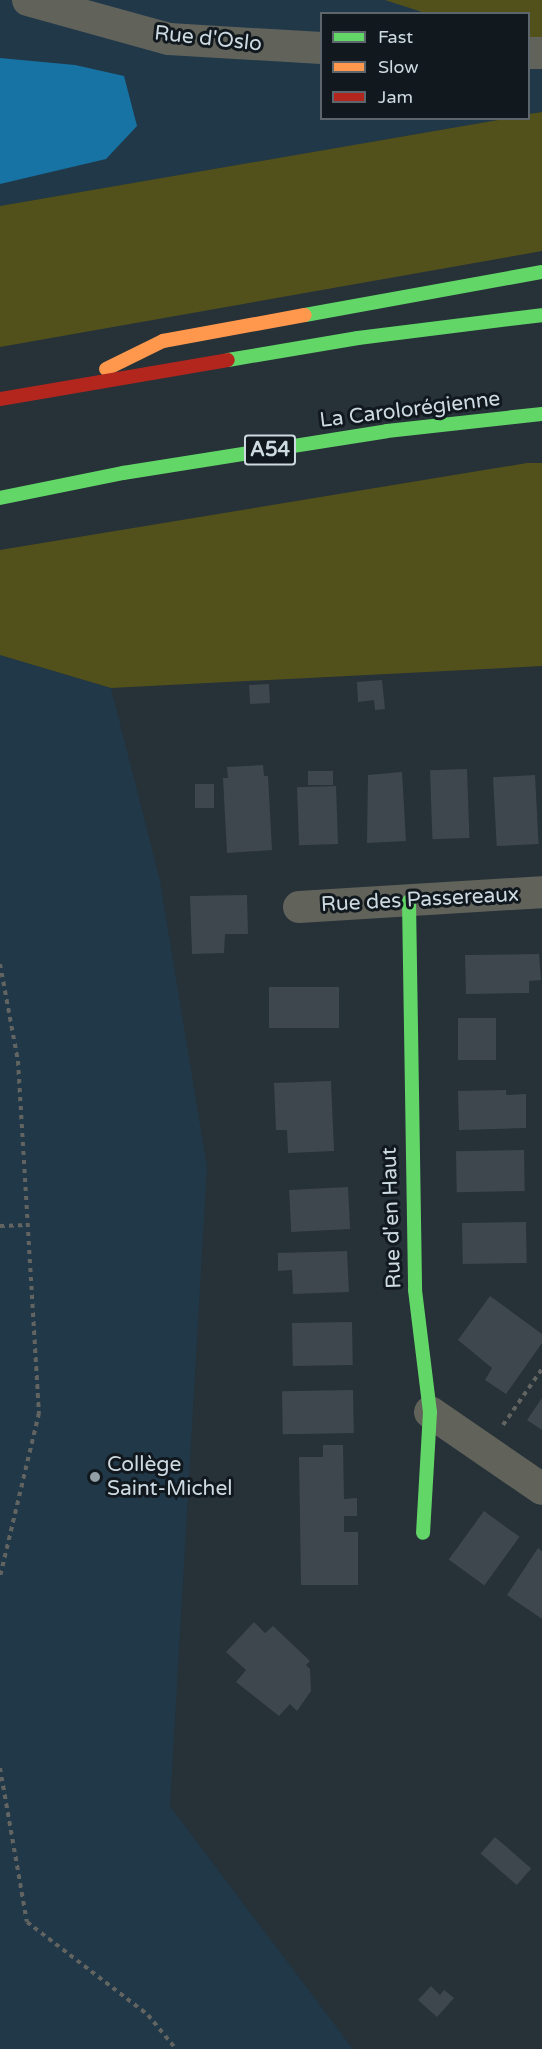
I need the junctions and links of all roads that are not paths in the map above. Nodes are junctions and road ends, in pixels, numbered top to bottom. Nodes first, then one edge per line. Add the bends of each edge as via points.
1 (28, 0) edge
2 (320, 48) edge
3 (542, 272) edge
4 (542, 315) edge
5 (74, 384) junction
6 (0, 399) edge
7 (542, 414) edge
8 (0, 498) edge
9 (542, 892) edge
10 (409, 901) junction
11 (299, 907) dead end
12 (430, 1412) junction
13 (542, 1489) edge
14 (423, 1533) dead end

1 - 2 street, Rue d'Oslo via 169,39
3 - 5 main road via 163,341
4 - 5 main road via 358,338
5 - 6 main road
7 - 8 main road, La Carolorégienne / A54 via 387,432 123,473
9 - 10 street, Rue des Passereaux
10 - 11 street, Rue des Passereaux
10 - 12 main road, Rue d'en Haut via 415,1290
12 - 13 street
12 - 14 main road, Rue d'en Haut

